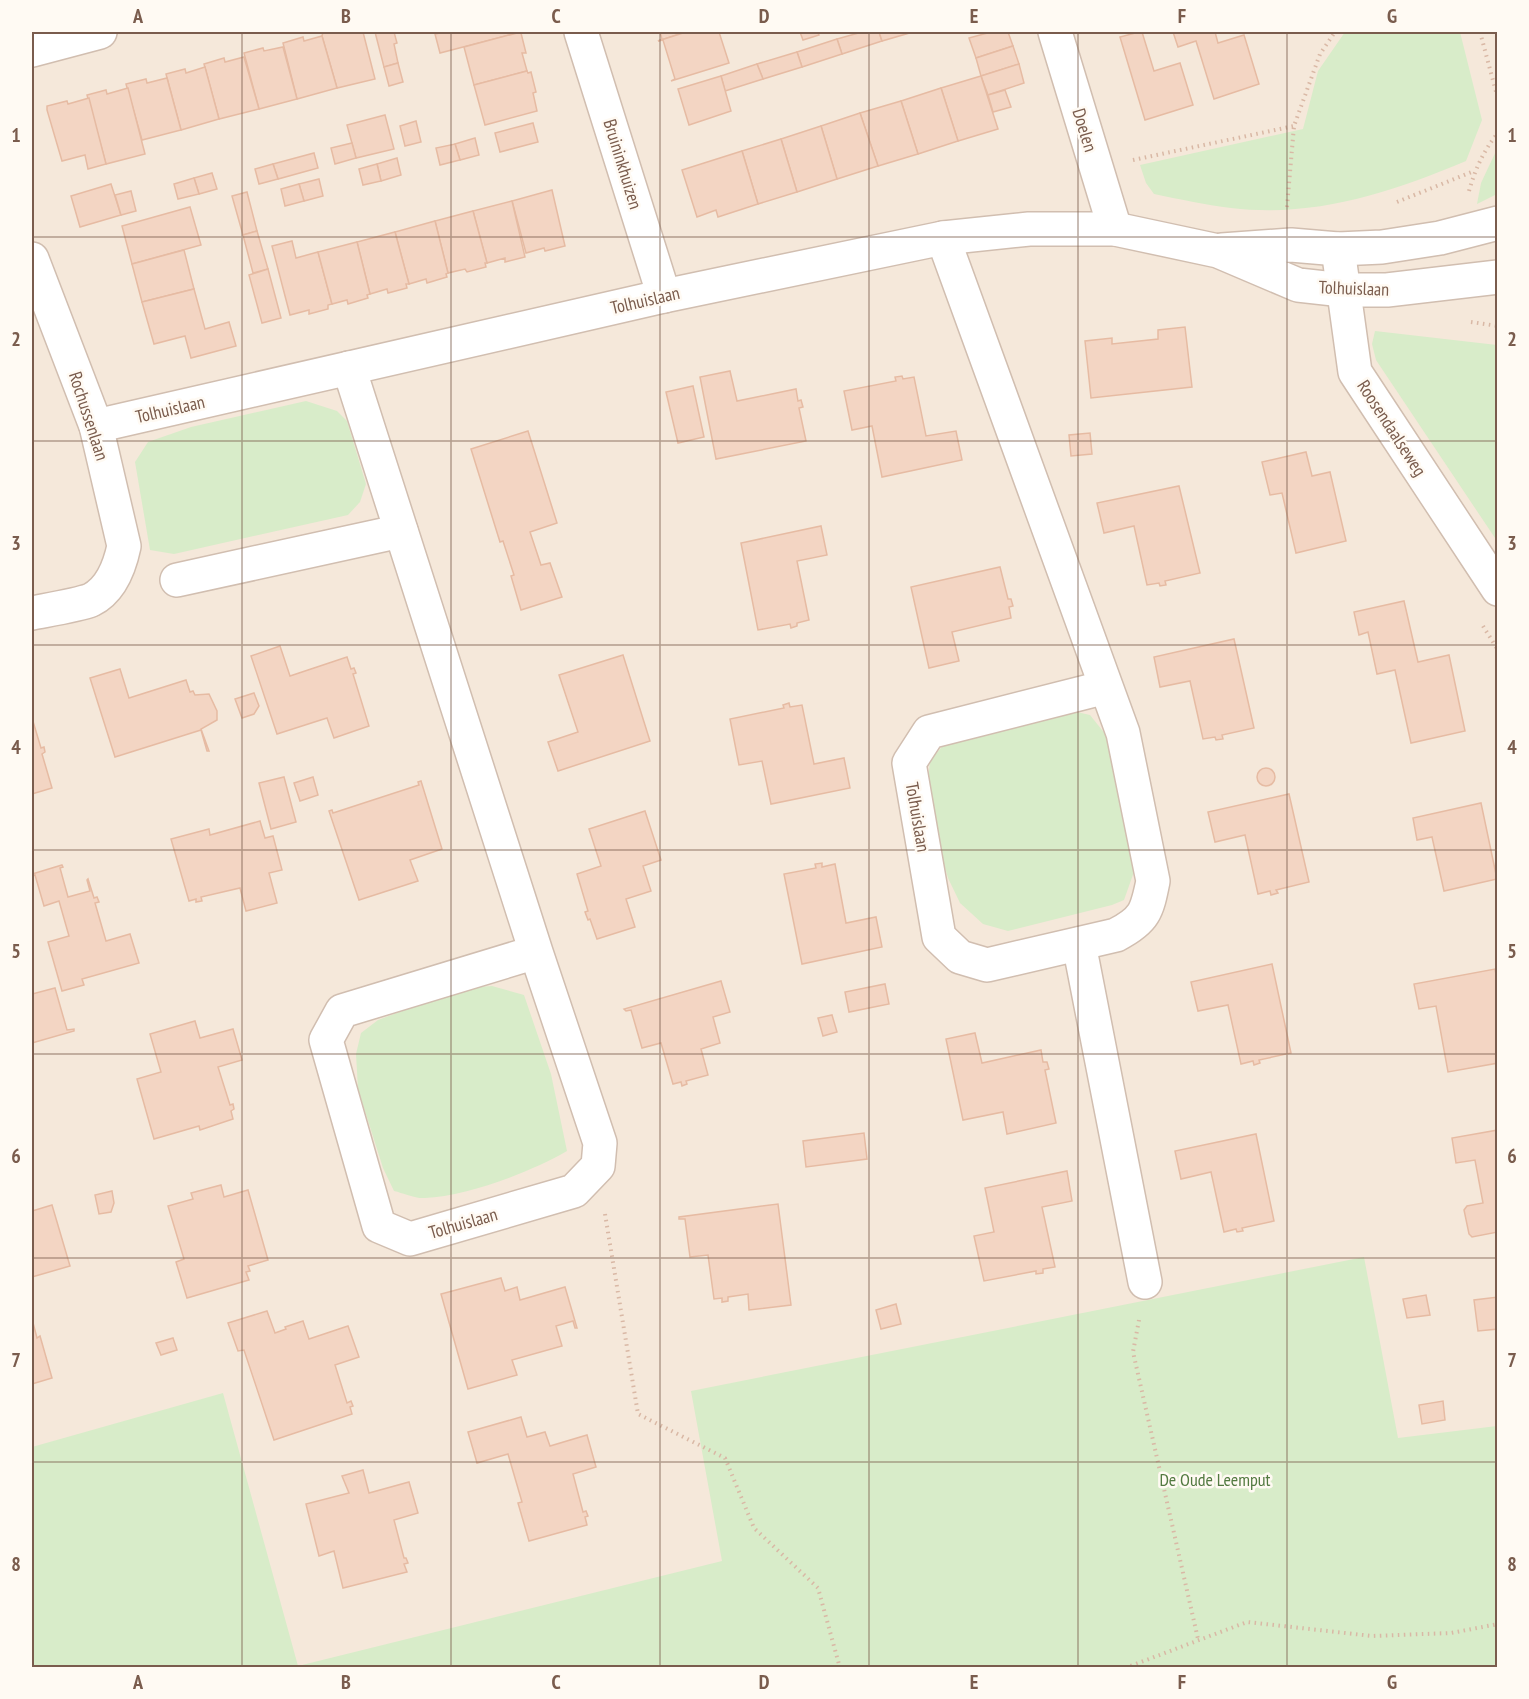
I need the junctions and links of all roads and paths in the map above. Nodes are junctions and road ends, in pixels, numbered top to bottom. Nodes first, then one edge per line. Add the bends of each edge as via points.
1 (100, 32) edge
2 (581, 32) edge
3 (1055, 32) edge
4 (1335, 32) edge
5 (1480, 32) edge
6 (32, 50) edge
7 (1497, 99) edge
8 (1294, 126) junction
9 (1096, 168) junction
10 (1497, 223) edge
11 (1115, 229) junction
12 (943, 238) junction
13 (1291, 245) junction
14 (1338, 249) junction
15 (1218, 250) junction
16 (32, 259) edge
17 (1497, 277) edge
18 (1343, 290) junction
19 (664, 296) junction
20 (349, 368) junction
21 (96, 426) junction
22 (401, 531) junction
23 (177, 580) dead end
24 (1497, 589) edge
25 (32, 613) edge
26 (1106, 687) junction
27 (1079, 944) junction
28 (536, 952) junction
29 (598, 1166) junction
30 (1145, 1282) joint
31 (1497, 1624) edge
32 (1198, 1639) junction
33 (840, 1668) edge
34 (1125, 1668) edge

1 - 6 street
2 - 19 street, Bruininkhuizen
3 - 9 street, Doelen
4 - 8 path via 1320,54
5 - 7 path
8 - 9 path
8 - 13 path via 1286,212
9 - 11 street, Doelen
10 - 14 street, Tolhuislaan via 1440,238
11 - 12 street, Tolhuislaan via 1029,229
11 - 15 street, Tolhuislaan
12 - 19 street, Tolhuislaan
12 - 26 street, Tolhuislaan
13 - 14 street, Tolhuislaan
13 - 15 street, Tolhuislaan
14 - 18 street, Roosendaalseweg
15 - 18 street, Tolhuislaan via 1298,285
16 - 21 street, Rochussenlaan
17 - 18 street, Tolhuislaan via 1387,290
18 - 24 street, Roosendaalseweg via 1355,372
19 - 20 street, Tolhuislaan
20 - 21 street, Tolhuislaan
20 - 22 street
21 - 25 street, Rochussenlaan via 124,546 121,562 114,576 92,599
22 - 23 street
22 - 28 street
26 - 27 street, Tolhuislaan via 1123,733 1153,880 1148,905 1135,925 1116,935
26 - 27 street, Tolhuislaan via 929,732 909,763 939,937 960,957 987,965
27 - 30 street
28 - 29 street via 600,1143
28 - 29 street, Tolhuislaan via 342,1011 326,1041 379,1226 410,1239 574,1191
29 - 33 path via 638,1414 725,1458 754,1527 818,1588
30 - 32 path via 1133,1352
31 - 32 path via 1451,1633 1372,1636 1247,1622
32 - 34 path

